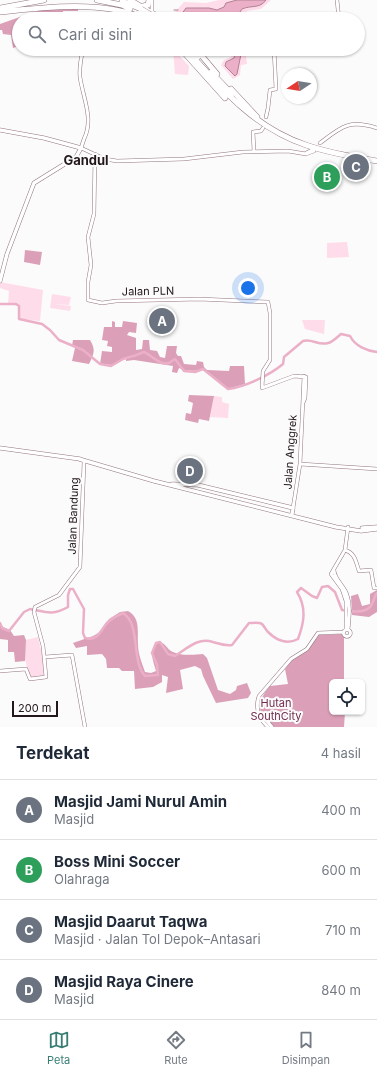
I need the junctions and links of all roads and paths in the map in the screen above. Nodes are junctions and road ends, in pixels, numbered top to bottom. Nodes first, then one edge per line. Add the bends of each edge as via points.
1 (64, 0) edge
2 (97, 0) edge
3 (117, 0) edge
4 (130, 0) edge
5 (150, 0) edge
6 (338, 0) edge
7 (39, 3) edge
8 (27, 5) edge
9 (1, 10) edge
10 (134, 12) edge
11 (138, 12) edge
12 (139, 12) edge
13 (141, 12) edge
14 (144, 12) edge
15 (155, 12) edge
16 (339, 12) edge
17 (82, 56) edge
18 (187, 56) edge
19 (192, 56) edge
20 (197, 56) edge
21 (202, 56) edge
22 (274, 56) edge
23 (267, 115) dead end
24 (255, 117) junction
25 (263, 128) dead end
26 (377, 128) edge
27 (0, 130) edge
28 (321, 144) dead end
29 (80, 148) junction
30 (254, 151) junction
31 (313, 151) dead end
32 (95, 154) junction
33 (377, 158) edge
34 (377, 161) edge
35 (0, 281) edge
36 (305, 376) joint
37 (0, 448) edge
38 (82, 461) junction
39 (300, 464) junction
40 (377, 469) edge
41 (193, 489) dead end
42 (272, 509) junction
43 (292, 511) junction
44 (348, 528) junction
45 (377, 528) edge
46 (345, 550) junction
47 (377, 588) edge
48 (345, 631) junction
49 (45, 656) junction
50 (0, 671) edge
51 (85, 727) edge
52 (268, 727) edge
53 (272, 727) edge

1 - 7 highway
2 - 11 highway via 122,5
3 - 12 highway
4 - 13 highway
5 - 14 highway
5 - 15 street
6 - 16 street
7 - 8 highway
7 - 8 highway
7 - 10 highway via 80,3
8 - 9 highway
17 - 29 street via 80,78 88,131
18 - 24 highway via 223,95
19 - 24 highway via 221,88
20 - 24 highway
21 - 24 highway
22 - 23 street via 276,89 270,90
24 - 33 highway via 281,132 306,142
24 - 34 highway via 279,134 304,145
25 - 30 street via 254,132
26 - 28 street via 362,124 346,125
27 - 29 main road
29 - 32 street
29 - 35 main road via 76,157 36,181 30,189
30 - 31 street via 288,151 302,154
30 - 32 street via 199,158 112,161
32 - 36 street, Jalan PLN via 94,214 88,237 91,265 88,300 102,303 199,299 266,301 269,303 270,313 270,360 263,371 262,388 294,376
36 - 39 street, Jalan Anggrek
37 - 38 main road
38 - 42 main road
38 - 43 main road via 173,484 198,485
38 - 49 street, Jalan Bandung via 80,567 59,595 35,607 34,612
39 - 40 street
39 - 43 street, Jalan Anggrek
41 - 42 main road
42 - 43 main road
43 - 44 main road
44 - 45 main road
44 - 46 street
46 - 47 street via 354,556 359,571 371,570 374,588
46 - 48 street via 334,570 335,578 347,594 348,613
48 - 52 street via 318,633 307,649 291,659 259,696 259,715
48 - 53 street via 319,635 308,650 292,660 263,694 260,712
49 - 50 street, Jalan Bandung via 45,678 30,679 26,669
49 - 51 street via 72,654

